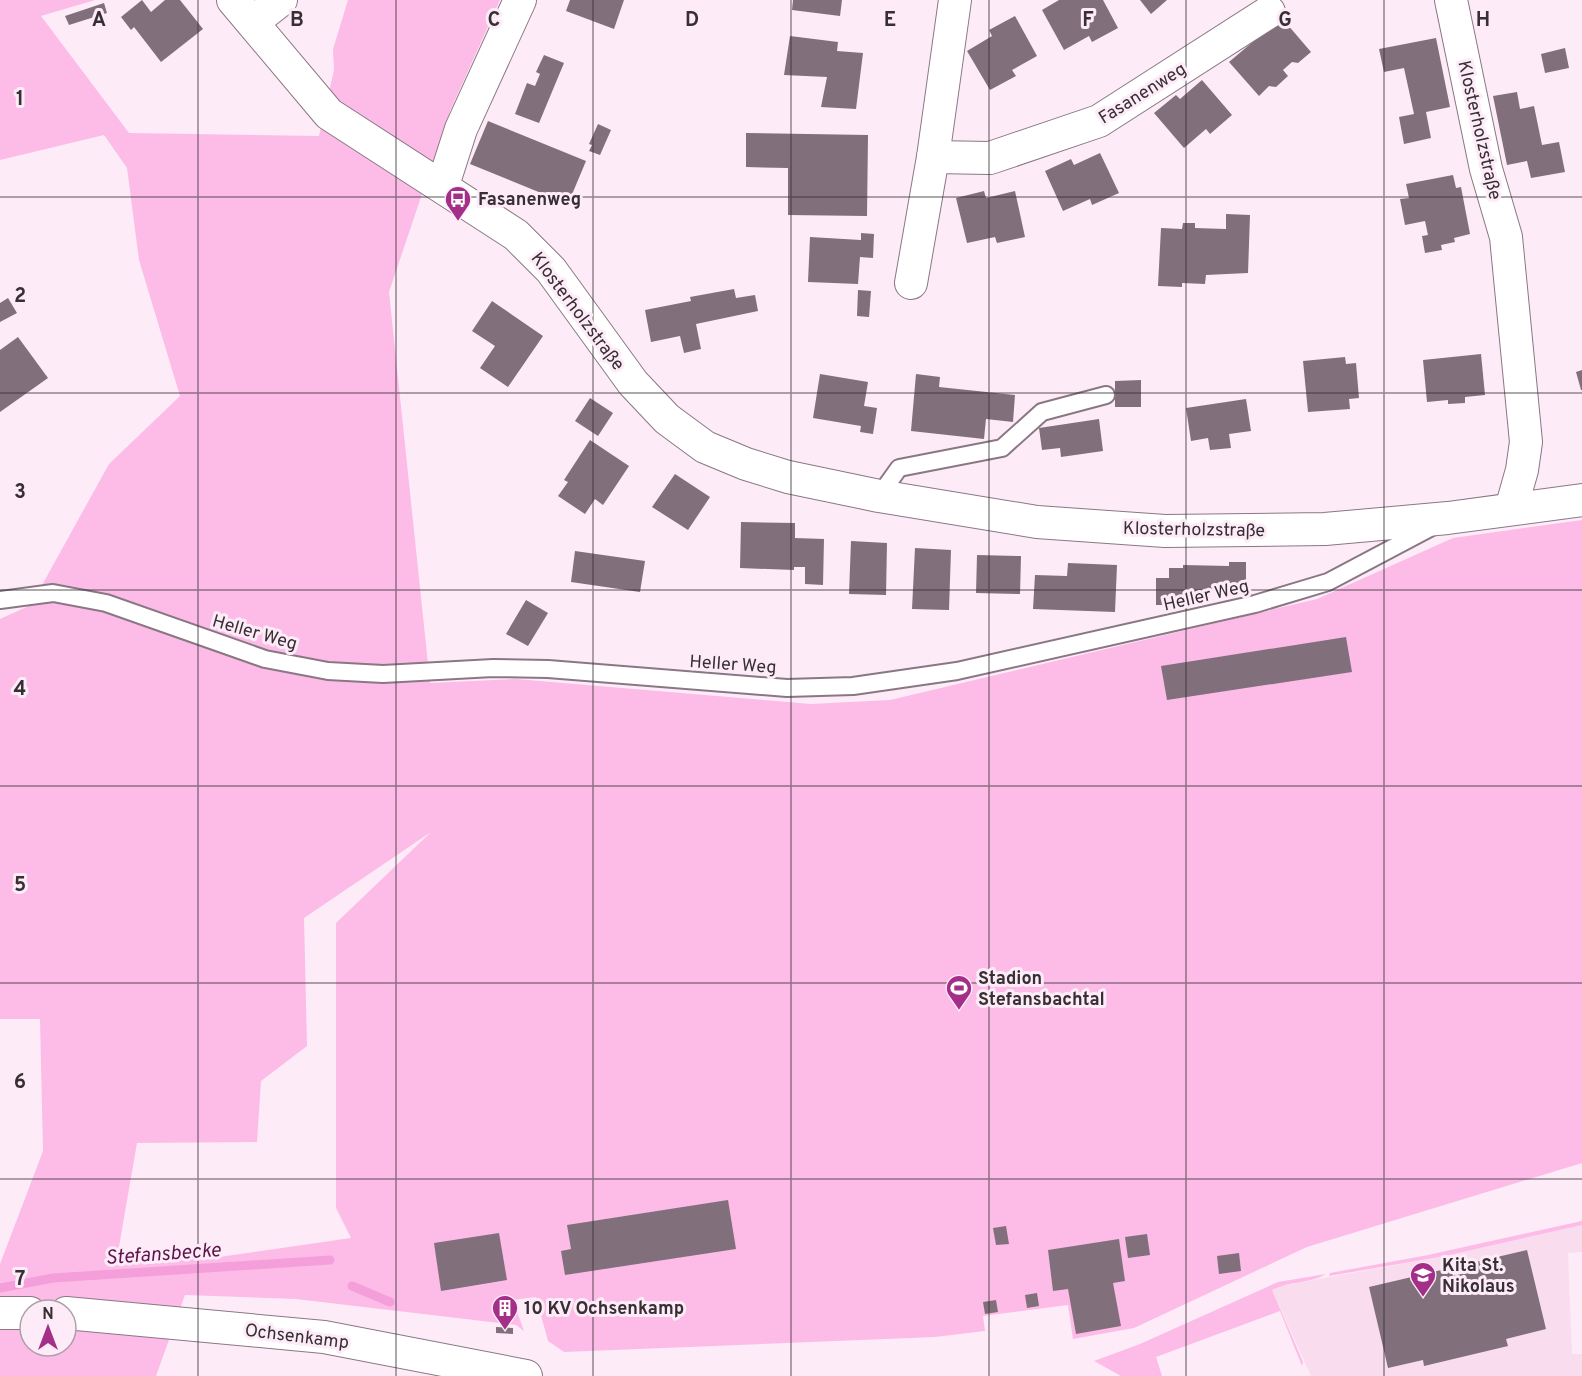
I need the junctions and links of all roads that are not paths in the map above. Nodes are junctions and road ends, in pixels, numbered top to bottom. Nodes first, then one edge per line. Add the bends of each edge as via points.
1 (281, 0) edge
2 (520, 0) edge
3 (1451, 0) edge
4 (961, 1) edge
5 (243, 11) edge
6 (1269, 12) dead end
7 (933, 157) junction
8 (430, 177) junction
9 (910, 283) dead end
10 (1106, 395) dead end
11 (879, 496) junction
12 (1582, 500) edge
13 (1511, 509) junction
14 (1449, 518) junction
15 (0, 600) edge
16 (0, 1313) edge
17 (18, 1313) edge
18 (78, 1314) edge
19 (526, 1376) edge

1 - 5 street, Klosterholzstraße
2 - 8 street via 461,129
3 - 13 street, Klosterholzstraße via 1486,169 1506,237 1526,442
4 - 7 street
5 - 8 street, Klosterholzstraße via 329,114
6 - 7 street, Fasanenweg via 1099,121 990,158
7 - 9 street
8 - 11 street, Klosterholzstraße via 516,235 539,256 633,383 667,419 705,447 788,477
10 - 11 lane via 1042,412 1002,448 899,468
11 - 14 street, Klosterholzstraße via 1037,522 1166,531 1325,529
12 - 13 street, Klosterholzstraße
13 - 14 street, Klosterholzstraße
14 - 15 lane, Heller Weg via 1328,582 1255,604 957,671 853,686 787,688 548,669 382,674 328,671 265,659 106,603 53,593
16 - 17 street
18 - 19 street, Ochsenkamp via 324,1337

